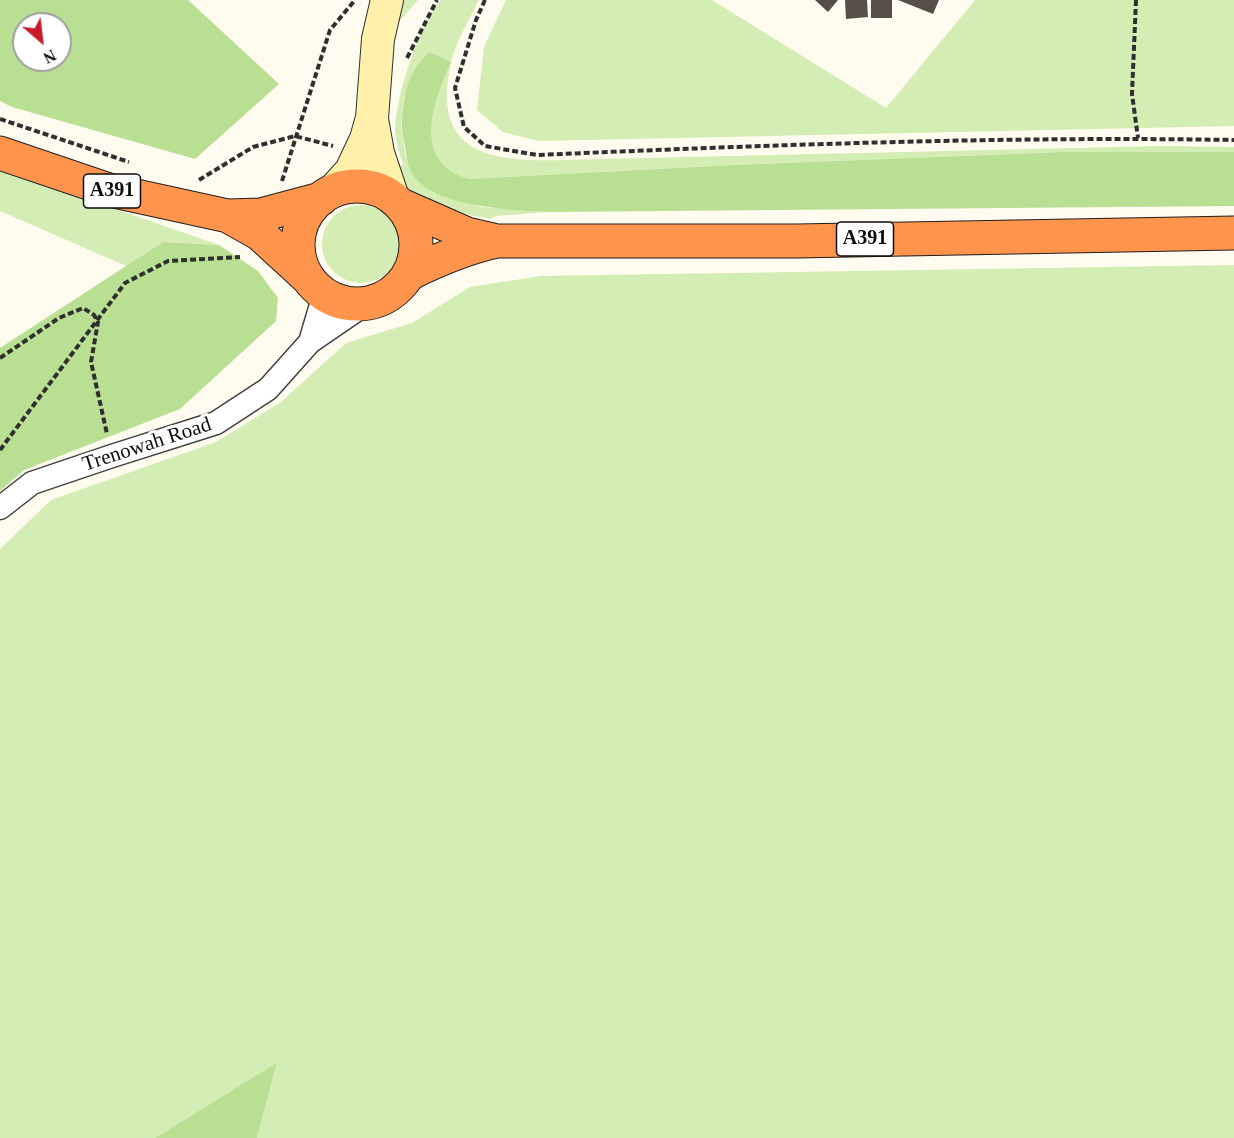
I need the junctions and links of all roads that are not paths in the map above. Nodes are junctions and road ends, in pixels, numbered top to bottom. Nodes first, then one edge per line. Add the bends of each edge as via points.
1 (387, 0) edge
2 (372, 118) junction
3 (0, 153) edge
4 (326, 195) junction
5 (397, 201) junction
6 (269, 225) junction
7 (1234, 233) edge
8 (497, 242) junction
9 (409, 274) junction
10 (315, 286) junction
11 (367, 303) junction
12 (310, 342) junction
13 (0, 508) edge

1 - 2 street via 378,39
2 - 4 street via 351,171
2 - 5 street via 378,153
3 - 6 highway, A391 via 109,190 228,216 261,215
4 - 5 highway via 342,188 364,186
4 - 6 highway, A391
4 - 10 highway via 306,216 299,238 301,261
5 - 8 highway, A391 via 467,234
5 - 9 highway via 412,222 417,243
6 - 10 highway
7 - 8 highway, A391
8 - 9 highway, A391 via 472,246
9 - 11 highway via 387,296
10 - 11 highway via 346,303
10 - 12 street, Trenowah Road via 321,306
11 - 12 street, Trenowah Road
12 - 13 street, Trenowah Road via 268,389 216,423 32,483

